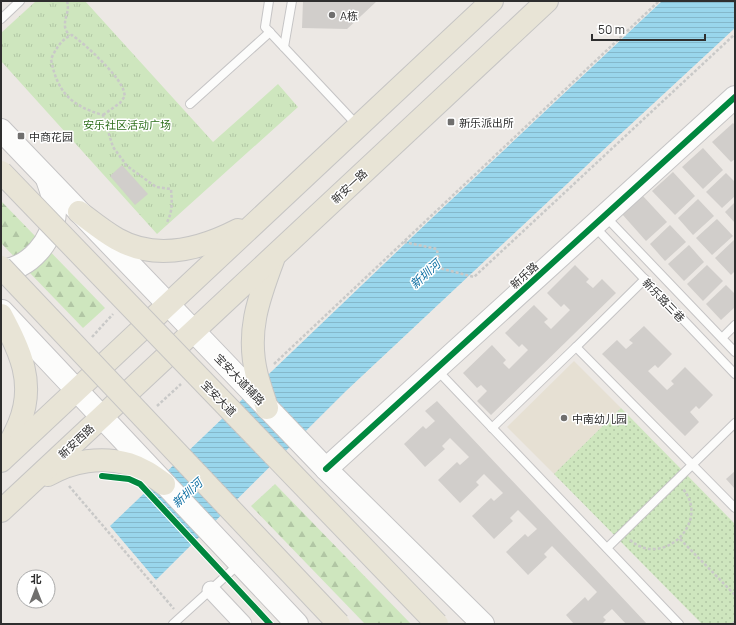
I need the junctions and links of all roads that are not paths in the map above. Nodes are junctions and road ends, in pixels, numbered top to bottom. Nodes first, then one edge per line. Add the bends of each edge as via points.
1 (20, 1) edge
2 (269, 1) edge
3 (292, 1) edge
4 (492, 1) edge
5 (547, 1) edge
6 (1, 18) edge
7 (270, 32) junction
8 (284, 47) junction
9 (735, 97) edge
10 (190, 104) dead end
11 (358, 126) junction
12 (1, 130) edge
13 (341, 142) joint
14 (1, 172) edge
15 (47, 178) junction
16 (79, 212) junction
17 (599, 220) junction
18 (256, 222) junction
19 (274, 255) junction
20 (1, 267) edge
21 (1, 271) edge
22 (645, 279) junction
23 (168, 304) junction
24 (1, 310) edge
25 (1, 315) edge
26 (735, 325) edge
27 (193, 331) junction
28 (722, 338) junction
29 (576, 347) junction
30 (735, 352) edge
31 (436, 369) junction
32 (151, 370) joint
33 (257, 371) junction
34 (735, 374) edge
35 (76, 390) junction
36 (101, 417) junction
37 (735, 423) edge
38 (492, 428) junction
39 (1, 456) edge
40 (1, 461) edge
41 (692, 464) junction
42 (326, 469) junction
43 (164, 484) junction
44 (17, 496) junction
45 (735, 508) edge
46 (1, 511) edge
47 (607, 548) junction
48 (240, 564) junction
49 (211, 590) junction
50 (173, 624) edge
51 (243, 624) edge
52 (297, 624) edge
53 (339, 624) edge
54 (437, 624) edge
55 (483, 624) edge
56 (679, 624) edge

1 - 6 lane
2 - 7 lane via 265,27
3 - 8 lane
4 - 11 main road
5 - 19 main road, 新安一路
7 - 8 lane
7 - 10 lane
8 - 11 lane
9 - 17 main road, 新乐路
11 - 13 lane
12 - 15 main road, 宝安大道辅路
13 - 18 main road
14 - 54 main road, 宝安大道, bridge
15 - 16 main road, 宝安大道辅路
15 - 21 main road via 55,212 45,244 36,255 22,265
16 - 18 main road via 118,240 148,250 161,251 200,246
16 - 23 main road, 宝安大道辅路
17 - 22 lane, 新乐路三巷
17 - 28 lane
17 - 31 main road, 新乐路
18 - 23 main road
19 - 27 main road, 新安一路
19 - 33 main road via 254,318 253,355
20 - 53 main road, bridge
22 - 29 lane
22 - 34 lane, 新乐路三巷
23 - 27 main road, 宝安大道辅路
23 - 35 main road
24 - 35 main road
25 - 39 main road via 22,361 27,388 23,414
26 - 28 lane
27 - 32 main road, 新安一路
27 - 33 main road, 宝安大道辅路
28 - 30 lane
29 - 38 lane
29 - 41 lane
31 - 38 lane
31 - 42 main road, 新乐路
32 - 36 main road, 新安西路
33 - 42 main road, 宝安大道辅路 via 267,408
35 - 36 main road
35 - 40 main road
36 - 43 main road
36 - 44 main road, 新安西路
37 - 41 lane
38 - 47 lane
41 - 45 lane
41 - 47 lane
42 - 55 main road, 宝安大道辅路
43 - 44 main road via 129,464 89,460 60,468
43 - 48 main road
44 - 46 main road, 新安西路
47 - 56 lane
48 - 49 lane
48 - 52 main road
49 - 50 lane
49 - 51 street

